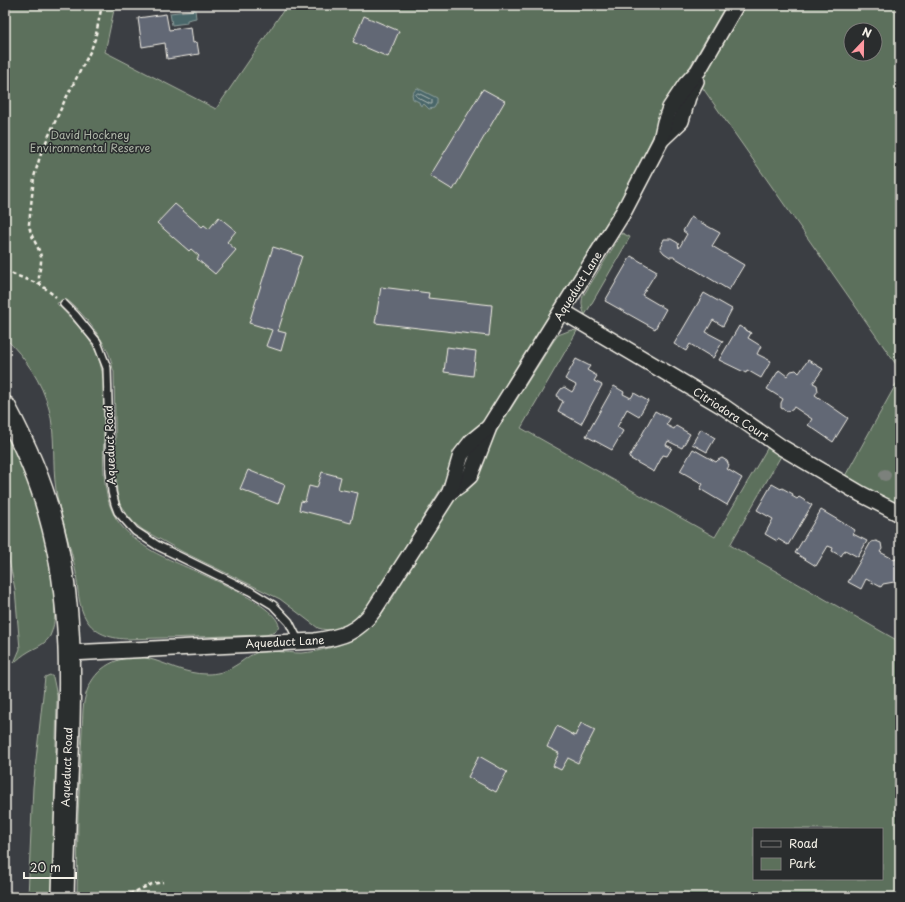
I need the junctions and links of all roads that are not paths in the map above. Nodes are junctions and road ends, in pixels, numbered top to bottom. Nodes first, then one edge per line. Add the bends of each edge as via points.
1 (736, 5) edge
2 (64, 304) road end
3 (562, 311) junction
4 (5, 407) edge
5 (900, 514) edge
6 (299, 642) junction
7 (70, 653) junction
8 (63, 897) edge

1 - 3 street, Aqueduct Lane via 698,71 670,108 660,140 624,211
2 - 6 lane, Aqueduct Road via 94,338 107,368 110,472 118,512 152,543 273,605 289,622
3 - 5 street, Citriodora Court via 724,407 781,447
3 - 6 street, Aqueduct Lane via 489,427 470,476 450,492 364,623 343,636
4 - 7 main road, Aqueduct Road via 30,457 50,513 62,570
6 - 7 street, Aqueduct Lane
7 - 8 main road, Aqueduct Road

